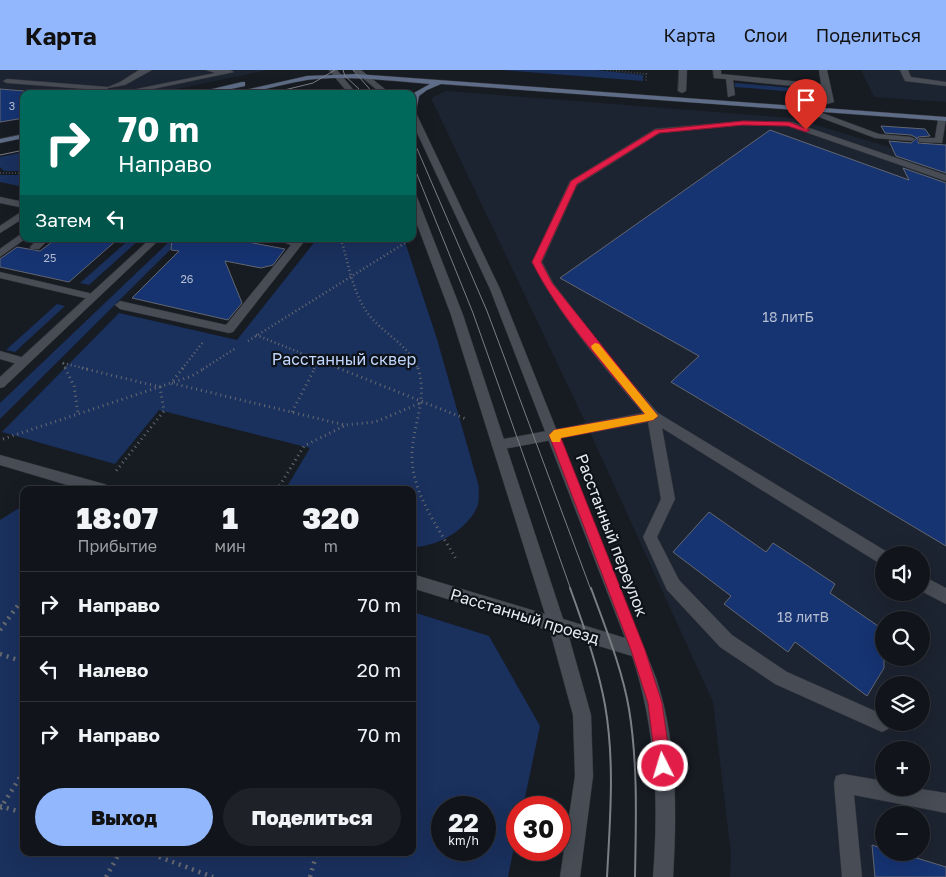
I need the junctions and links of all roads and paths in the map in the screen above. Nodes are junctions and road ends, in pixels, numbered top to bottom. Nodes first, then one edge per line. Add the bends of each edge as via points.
1 (148, 70) edge
2 (210, 70) edge
3 (311, 70) edge
4 (348, 70) edge
5 (357, 70) edge
6 (607, 70) edge
7 (683, 70) edge
8 (717, 70) edge
9 (823, 70) edge
10 (904, 70) edge
11 (622, 71) junction
12 (635, 72) dead end
13 (335, 73) edge
14 (367, 77) junction
15 (729, 77) junction
16 (7, 81) dead end
17 (548, 81) dead end
18 (443, 82) junction
19 (646, 82) dead end
20 (946, 84) edge
21 (825, 87) junction
22 (105, 88) junction
23 (103, 90) edge
24 (137, 90) edge
25 (214, 90) edge
26 (250, 90) edge
27 (350, 90) edge
28 (382, 90) edge
29 (682, 91) junction
30 (416, 94) edge
31 (731, 95) junction
32 (830, 102) junction
33 (806, 108) junction
34 (945, 116) edge
35 (416, 121) edge
36 (20, 128) edge
37 (0, 131) edge
38 (20, 137) edge
39 (911, 139) dead end
40 (922, 140) dead end
41 (0, 141) edge
42 (0, 173) edge
43 (20, 173) edge
44 (946, 178) edge
45 (0, 200) edge
46 (20, 204) edge
47 (416, 207) edge
48 (20, 215) edge
49 (0, 230) edge
50 (20, 238) edge
51 (41, 242) edge
52 (152, 242) edge
53 (293, 242) edge
54 (343, 242) edge
55 (407, 242) edge
56 (35, 248) dead end
57 (2, 251) edge
58 (0, 276) edge
59 (350, 277) junction
60 (93, 297) junction
61 (120, 305) dead end
62 (216, 326) junction
63 (229, 329) junction
64 (257, 335) junction
65 (0, 355) edge
66 (318, 361) junction
67 (24, 362) junction
68 (171, 383) junction
69 (0, 384) edge
70 (160, 387) junction
71 (423, 402) junction
72 (292, 412) junction
73 (78, 414) junction
74 (653, 416) junction
75 (466, 418) dead end
76 (345, 425) junction
77 (554, 435) junction
78 (2, 439) dead end
79 (498, 445) junction
80 (0, 460) edge
81 (116, 470) dead end
82 (90, 486) edge
83 (280, 486) edge
84 (875, 552) edge
85 (456, 559) dead end
86 (416, 582) edge
87 (930, 587) edge
88 (946, 597) edge
89 (20, 602) edge
90 (556, 625) junction
91 (0, 630) edge
92 (638, 650) junction
93 (0, 654) edge
94 (20, 661) edge
95 (875, 720) edge
96 (20, 776) edge
97 (946, 803) edge
98 (1, 807) edge
99 (20, 812) edge
100 (118, 856) edge
101 (157, 856) edge
102 (316, 856) edge
103 (106, 877) edge
104 (213, 877) edge
105 (310, 877) edge
106 (570, 877) edge
107 (663, 877) edge
108 (852, 877) edge

1 - 22 street via 140,71 122,86
2 - 24 street via 230,72
3 - 25 main road
4 - 13 street
5 - 14 street
6 - 11 path
7 - 29 street
8 - 15 street via 716,76
9 - 21 street
10 - 20 street via 908,79
11 - 12 path
11 - 19 path via 646,74
13 - 14 main road
13 - 26 main road
13 - 27 street
14 - 18 main road
14 - 28 street
15 - 21 street
15 - 31 street
16 - 22 street
17 - 29 main road
18 - 30 main road
18 - 33 main road
21 - 32 street
22 - 23 street
29 - 31 main road
31 - 32 main road
32 - 34 main road
33 - 34 main road
33 - 39 street via 878,136
34 - 40 street via 939,141
35 - 77 street, Расстанный переулок via 495,289
36 - 37 main road
38 - 41 main road
42 - 43 path
44 - 74 street via 789,124 743,123 658,132 574,183 536,262 553,291
45 - 46 street
47 - 79 street via 457,315
48 - 49 street
50 - 57 street
51 - 56 street
52 - 60 street
53 - 63 street via 298,243
54 - 59 path
55 - 59 path
58 - 60 street
59 - 64 path
59 - 71 path via 368,315 405,346 417,365 424,386
60 - 67 street
61 - 62 street
62 - 63 street
62 - 68 path
63 - 64 path
64 - 66 path
64 - 68 path via 192,376
65 - 67 street
66 - 71 path
66 - 72 path
67 - 69 street
68 - 70 path
68 - 72 path
70 - 73 path
70 - 73 path via 62,363 74,386
70 - 81 path via 164,411
71 - 75 path
71 - 76 path via 379,421 361,426
71 - 85 path via 413,442 412,466 420,491
72 - 76 path
73 - 78 path
74 - 77 street
74 - 84 street
74 - 95 street via 668,499 650,537 673,585 726,641 781,678
76 - 83 path via 304,446
77 - 79 street
77 - 92 street, Расстанный переулок
79 - 90 street
80 - 82 street
86 - 90 street, Расстанный проезд
87 - 88 street
89 - 91 path
90 - 92 street, Расстанный проезд
90 - 106 street via 582,715 584,776
92 - 107 street, Расстанный переулок via 655,703 663,750
93 - 94 path
96 - 98 path
97 - 108 street via 843,783
98 - 99 path
100 - 103 path
101 - 104 path
102 - 105 path

